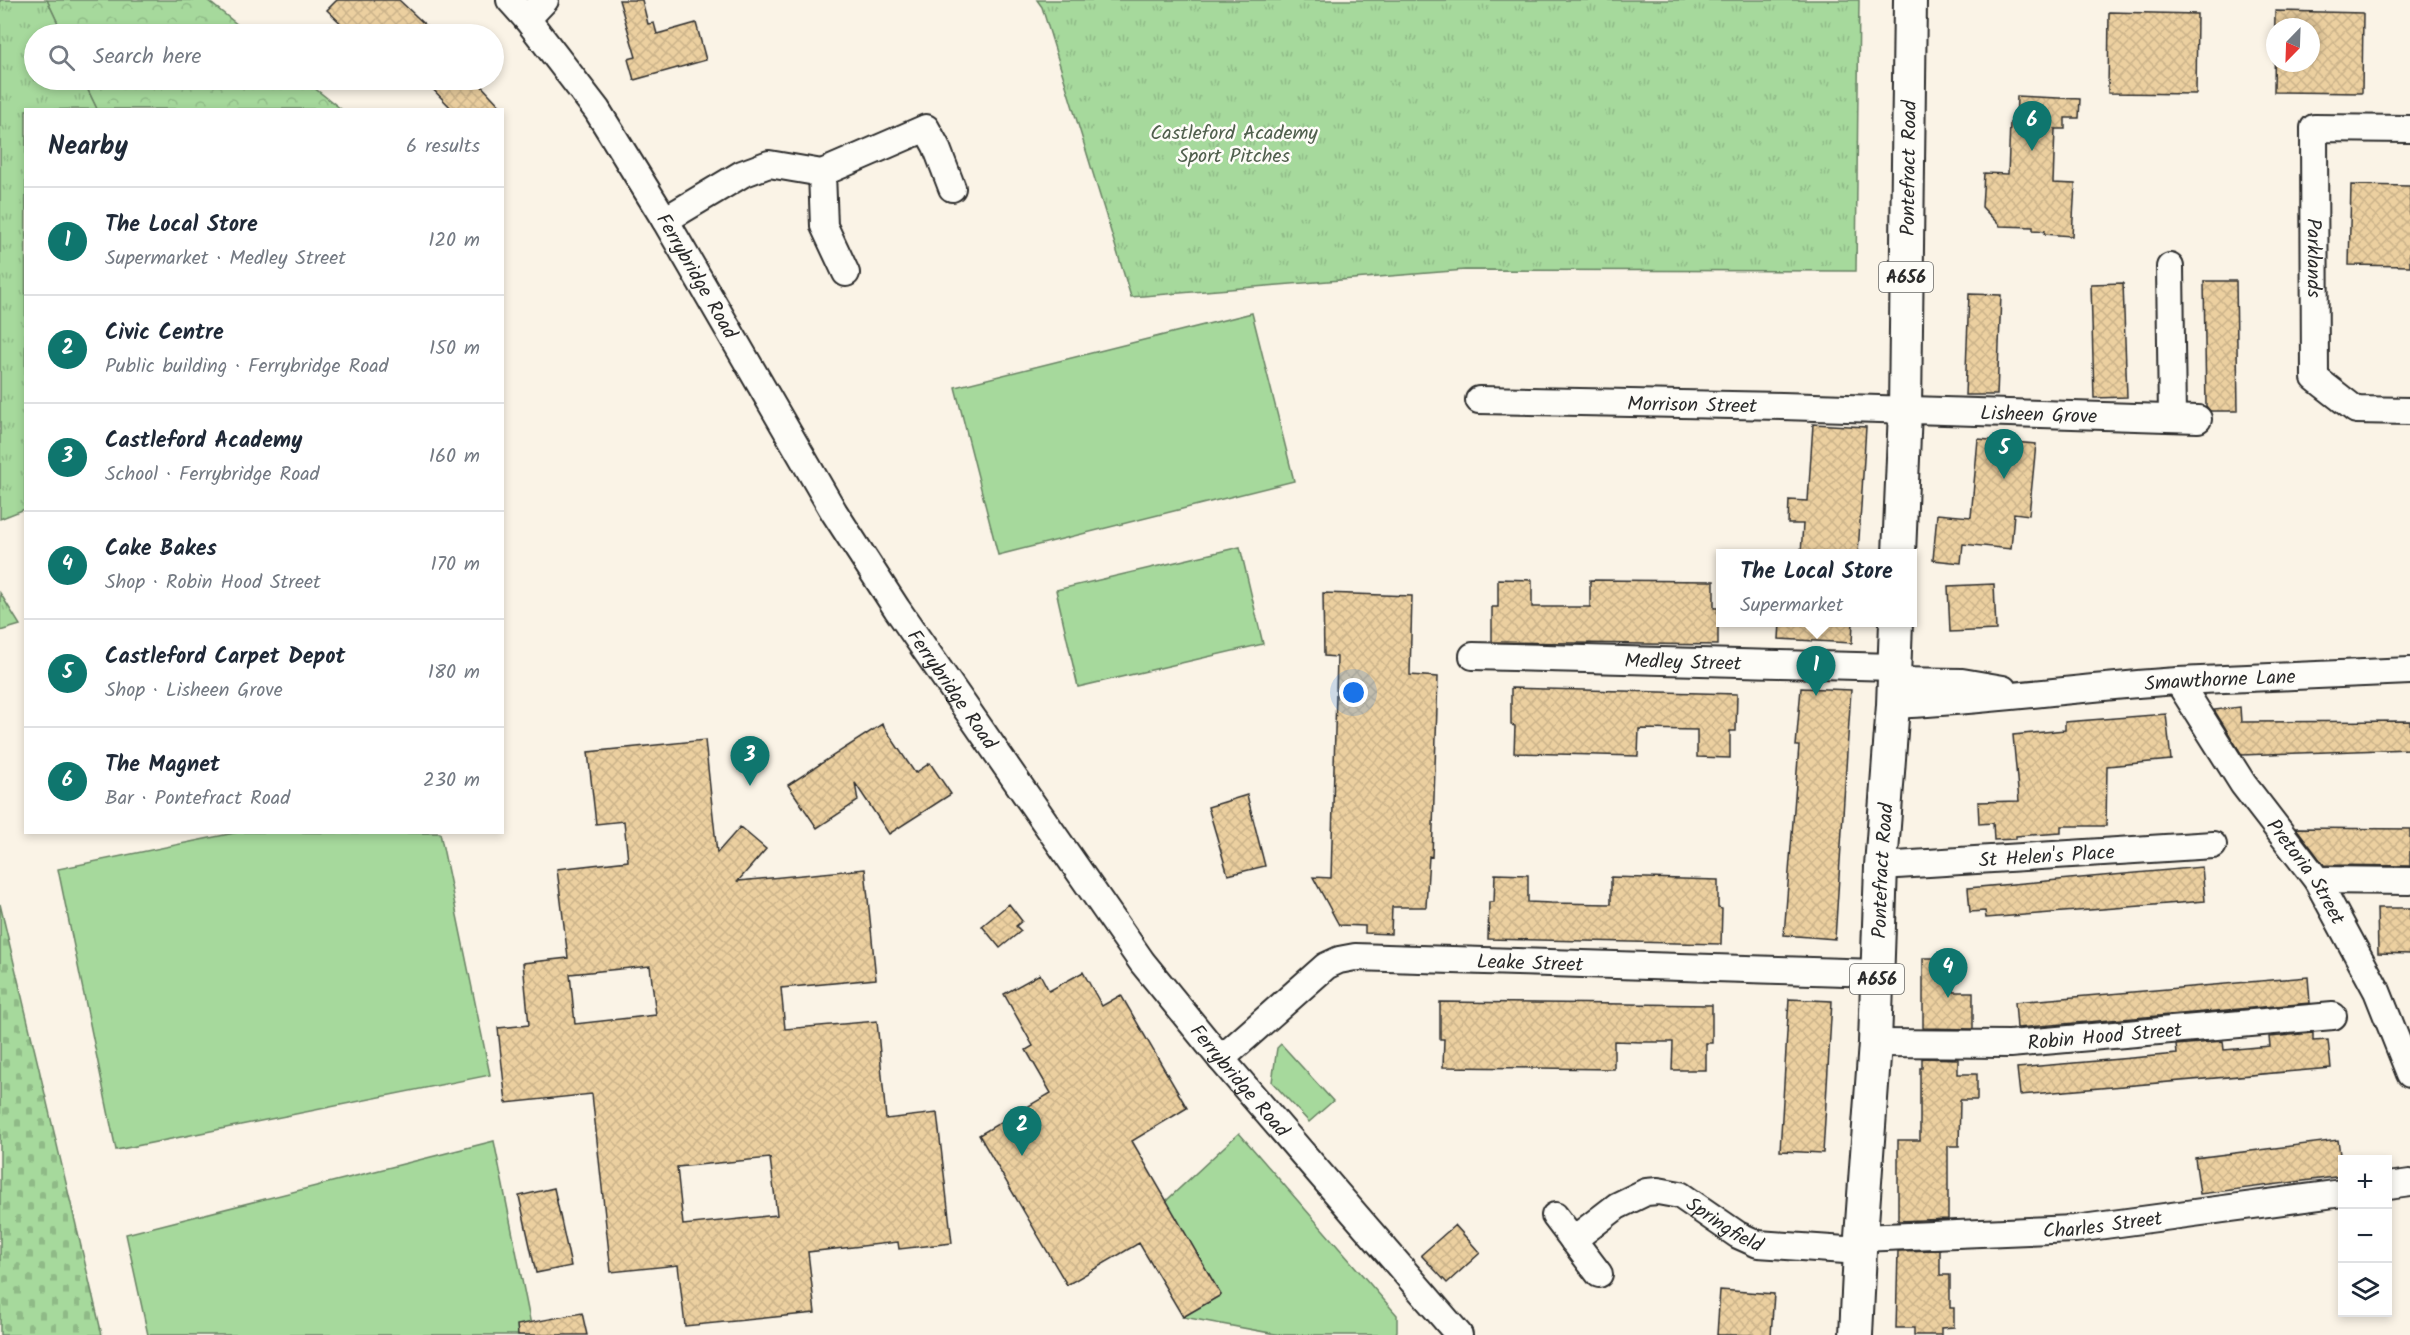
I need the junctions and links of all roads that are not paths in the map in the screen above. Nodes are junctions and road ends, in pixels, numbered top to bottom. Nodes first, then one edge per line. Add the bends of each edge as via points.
1 (510, 0) edge
2 (545, 0) edge
3 (1910, 0) edge
4 (527, 19) junction
5 (2410, 129) edge
6 (822, 173) junction
7 (952, 188) dead end
8 (665, 220) junction
9 (2170, 267) dead end
10 (846, 273) dead end
11 (1479, 400) dead end
12 (1905, 410) junction
13 (2410, 411) edge
14 (2172, 418) junction
15 (2198, 419) dead end
16 (1899, 549) edge
17 (1896, 627) edge
18 (1473, 656) dead end
19 (2410, 671) edge
20 (2178, 681) junction
21 (1893, 685) junction
22 (2213, 845) dead end
23 (1881, 866) junction
24 (2317, 880) junction
25 (2410, 881) edge
26 (1878, 973) junction
27 (2333, 1016) dead end
28 (1875, 1043) junction
29 (1221, 1059) junction
30 (2410, 1074) edge
31 (2410, 1183) edge
32 (2392, 1185) edge
33 (2338, 1194) edge
34 (1555, 1216) dead end
35 (1574, 1240) junction
36 (1861, 1244) junction
37 (1599, 1274) dead end
38 (1450, 1332) edge
39 (1856, 1335) edge

1 - 4 street, Ferrybridge Road
2 - 4 street
3 - 12 main road, Pontefract Road / A656
4 - 8 street, Ferrybridge Road via 597,110
5 - 13 street, Parklands via 2314,128 2314,378 2356,410
6 - 7 street via 926,128
6 - 8 street via 769,164 742,174
6 - 10 street via 825,226
8 - 29 street, Ferrybridge Road via 834,512 897,609 1142,962
9 - 14 street
11 - 12 street, Morrison Street
12 - 14 street, Lisheen Grove
12 - 16 main road, Pontefract Road / A656
14 - 15 street, Lisheen Grove
17 - 21 main road, Pontefract Road / A656
18 - 21 street, Medley Street
19 - 20 street, Smawthorne Lane
20 - 21 street, Smawthorne Lane via 1967,702
20 - 24 street, Pretoria Street via 2243,784
21 - 23 main road, Pontefract Road / A656
22 - 23 street, St Helen's Place
23 - 26 main road, Pontefract Road / A656
24 - 25 street
24 - 30 street, Pretoria Street via 2377,991
26 - 28 main road, Pontefract Road / A656
26 - 29 street, Leake Street via 1355,957 1326,966
27 - 28 street, Robin Hood Street via 2010,1044
28 - 36 main road, Pontefract Road / A656
29 - 38 street, Ferrybridge Road
31 - 32 street
33 - 36 street, Charles Street via 2075,1229
34 - 35 street
35 - 36 street, Springfield via 1617,1206 1646,1192 1658,1191 1680,1195 1738,1235 1758,1244
35 - 37 street
36 - 39 main road, Pontefract Road / A656

